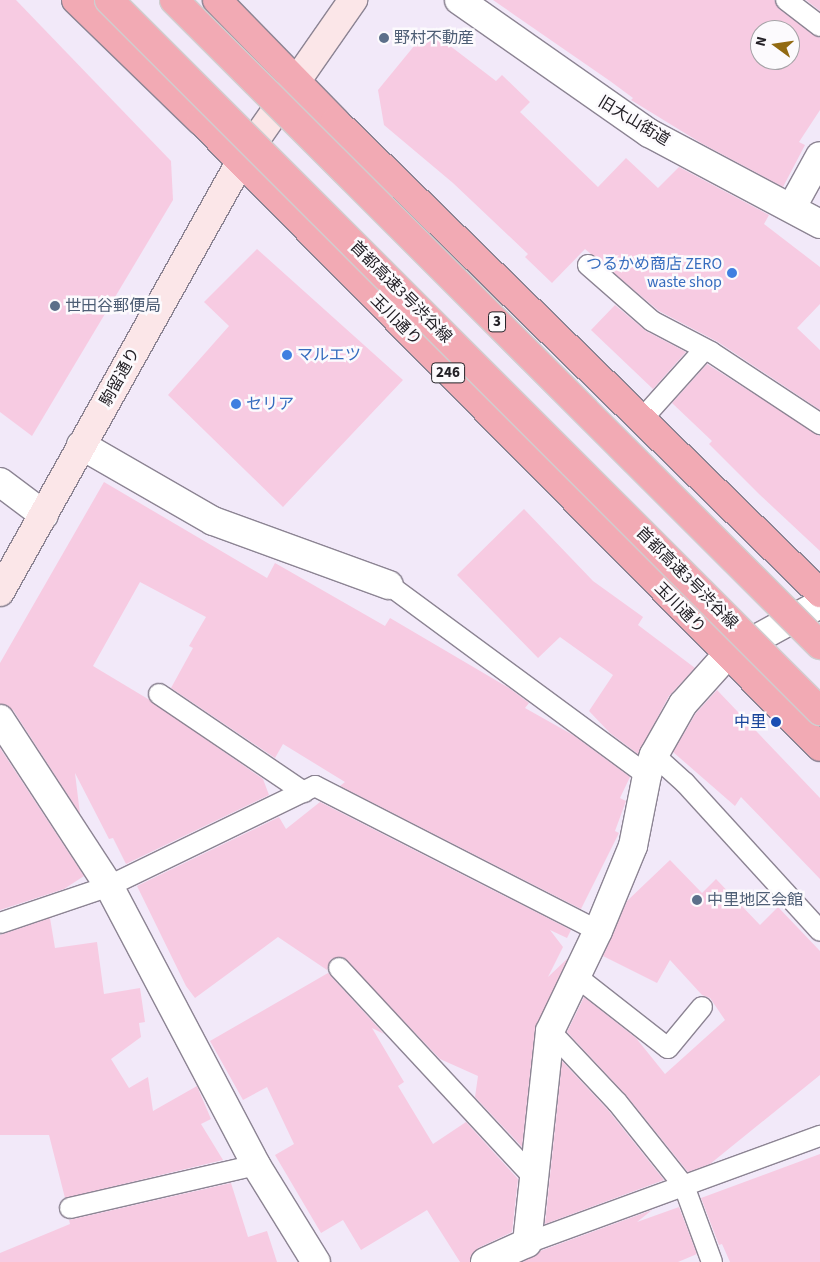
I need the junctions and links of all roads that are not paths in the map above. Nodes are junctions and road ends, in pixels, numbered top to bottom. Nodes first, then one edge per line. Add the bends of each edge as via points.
1 (76, 0) edge
2 (108, 0) edge
3 (174, 0) edge
4 (217, 0) edge
5 (353, 0) edge
6 (459, 0) edge
7 (786, 0) edge
8 (820, 26) edge
9 (295, 80) junction
10 (820, 156) edge
11 (240, 162) junction
12 (792, 206) junction
13 (820, 224) edge
14 (588, 266) dead end
15 (704, 350) junction
16 (642, 419) junction
17 (820, 424) edge
18 (81, 445) junction
19 (0, 482) edge
20 (44, 515) junction
21 (389, 585) joint
22 (0, 592) edge
23 (820, 594) edge
24 (820, 604) edge
25 (820, 645) edge
26 (726, 655) junction
27 (159, 694) dead end
28 (820, 711) edge
29 (0, 719) edge
30 (820, 747) edge
31 (650, 765) junction
32 (304, 792) junction
33 (109, 886) junction
34 (0, 924) edge
35 (598, 931) junction
36 (820, 931) edge
37 (339, 968) dead end
38 (576, 977) junction
39 (702, 1007) dead end
40 (550, 1031) junction
41 (820, 1136) edge
42 (256, 1165) junction
43 (534, 1178) junction
44 (684, 1186) junction
45 (70, 1208) dead end
46 (527, 1243) junction
47 (316, 1262) edge
48 (485, 1262) edge
49 (712, 1262) edge

1 - 11 highway, 玉川通り / 246
2 - 28 highway, 首都高速3号渋谷線, bridge
3 - 25 highway, 3, bridge
4 - 9 highway
5 - 9 street, 駒留通り
6 - 12 street, 旧大山街道 via 649,133
7 - 8 lane
9 - 11 street, 駒留通り
9 - 16 highway
10 - 12 street
11 - 18 street, 駒留通り
11 - 26 highway, 玉川通り / 246
12 - 13 street, 旧大山街道
14 - 15 lane via 652,321
15 - 16 lane
15 - 17 lane
16 - 23 highway
18 - 20 street, 駒留通り
18 - 21 street via 213,521
19 - 20 street
20 - 22 street, 駒留通り
21 - 31 lane
24 - 26 street
26 - 30 highway, 玉川通り / 246
26 - 31 street via 683,704
27 - 32 lane
29 - 33 street
31 - 35 street via 633,846
31 - 36 lane via 685,783
32 - 33 lane
32 - 35 lane via 315,786
33 - 34 lane
33 - 42 street
35 - 38 street
37 - 43 lane
38 - 39 lane via 668,1048
38 - 40 street
40 - 43 street
40 - 44 lane via 617,1102
41 - 44 lane
42 - 45 lane
42 - 47 street
43 - 46 street
44 - 46 lane
44 - 49 lane
46 - 48 street

